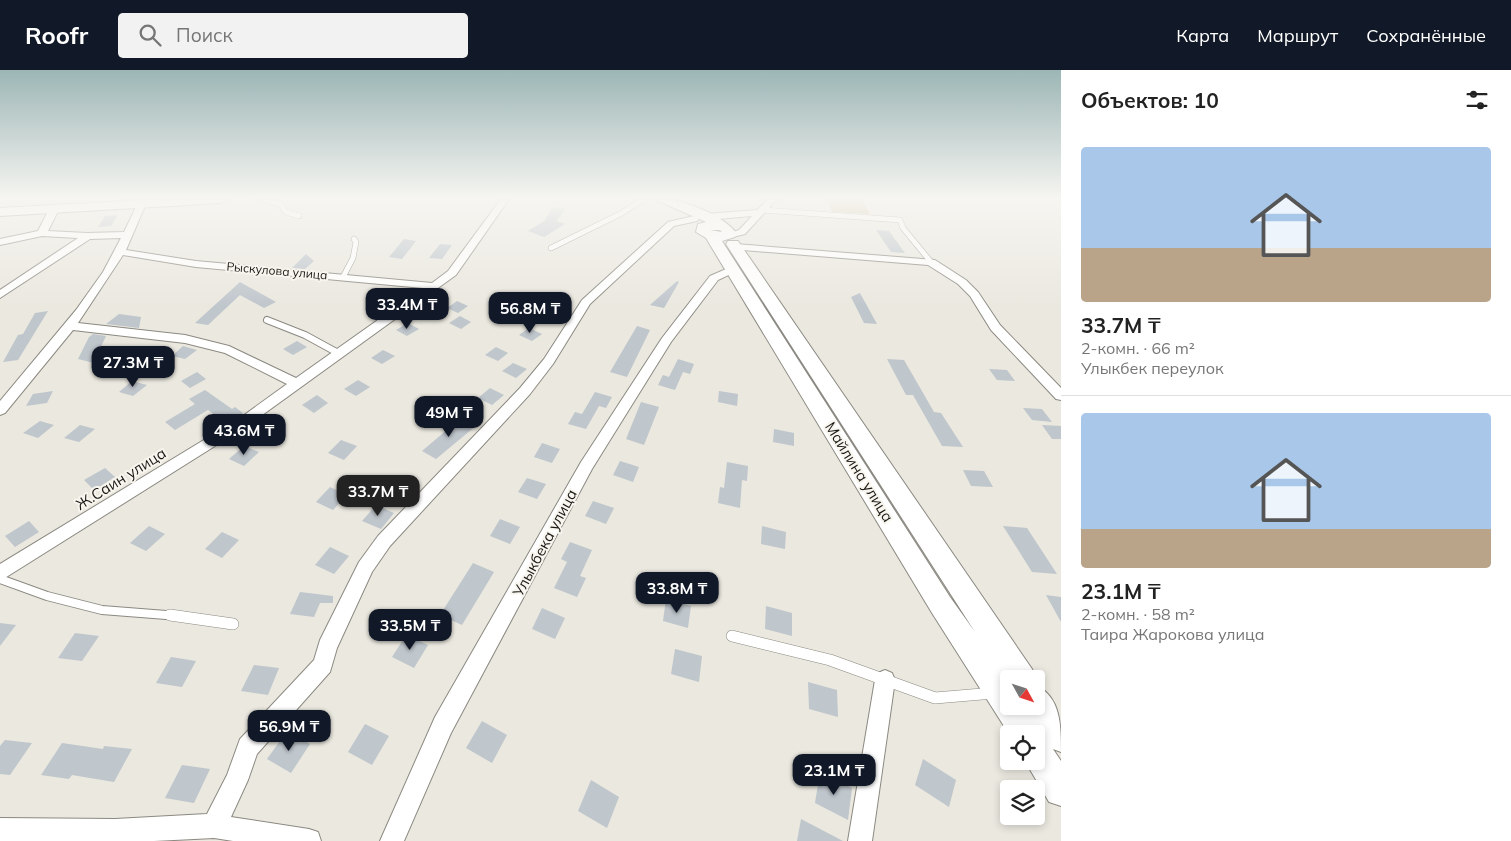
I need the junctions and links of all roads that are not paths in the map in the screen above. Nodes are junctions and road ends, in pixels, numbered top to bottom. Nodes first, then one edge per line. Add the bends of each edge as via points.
1 (33, 235) edge
2 (72, 235) edge
3 (108, 235) edge
4 (128, 235) edge
5 (479, 235) edge
6 (573, 235) edge
7 (659, 235) edge
8 (716, 235) edge
9 (718, 235) edge
10 (758, 235) edge
11 (909, 235) edge
12 (88, 236) junction
13 (354, 239) dead end
14 (0, 242) edge
15 (551, 248) dead end
16 (120, 252) junction
17 (931, 262) junction
18 (733, 269) junction
19 (343, 277) junction
20 (434, 286) junction
21 (0, 295) edge
22 (267, 320) dead end
23 (68, 326) junction
24 (338, 353) junction
25 (298, 384) junction
26 (1061, 396) edge
27 (0, 410) edge
28 (0, 573) edge
29 (0, 579) edge
30 (233, 624) dead end
31 (732, 636) dead end
32 (1016, 670) edge
33 (885, 680) junction
34 (1000, 693) edge
35 (1000, 702) edge
36 (1045, 713) edge
37 (1061, 737) edge
38 (1045, 764) edge
39 (1061, 790) edge
40 (214, 826) junction
41 (0, 830) edge
42 (113, 836) edge
43 (309, 841) edge
44 (392, 841) edge
45 (860, 841) edge

1 - 14 street
2 - 12 street
3 - 12 street
4 - 16 street
5 - 20 street, Ж.Саин улица via 452,273
6 - 15 lane
7 - 40 street via 586,302 549,361 525,391 384,541 365,567 327,647 323,665 248,747 238,780
8 - 18 street, Майлина улица
9 - 32 street, Майлина улица
10 - 17 street
11 - 17 lane
12 - 21 street
13 - 19 lane via 353,258
16 - 19 street, Рыскулова улица via 196,264
16 - 23 street
17 - 26 street via 974,294 995,328
18 - 34 street, Майлина улица via 941,605
18 - 44 street, Улыкбека улица via 714,278 666,341 586,466 443,724
19 - 20 street, Рыскулова улица
20 - 24 street, Ж.Саин улица
22 - 24 lane
23 - 25 street via 185,339 229,350
23 - 27 street
24 - 25 street, Ж.Саин улица
25 - 28 street, Ж.Саин улица via 237,426
29 - 30 lane via 47,596 102,610 164,614
31 - 33 lane via 830,660
33 - 35 lane via 935,698
33 - 45 street
36 - 37 street
38 - 39 street
40 - 42 street
40 - 43 street
41 - 42 street

